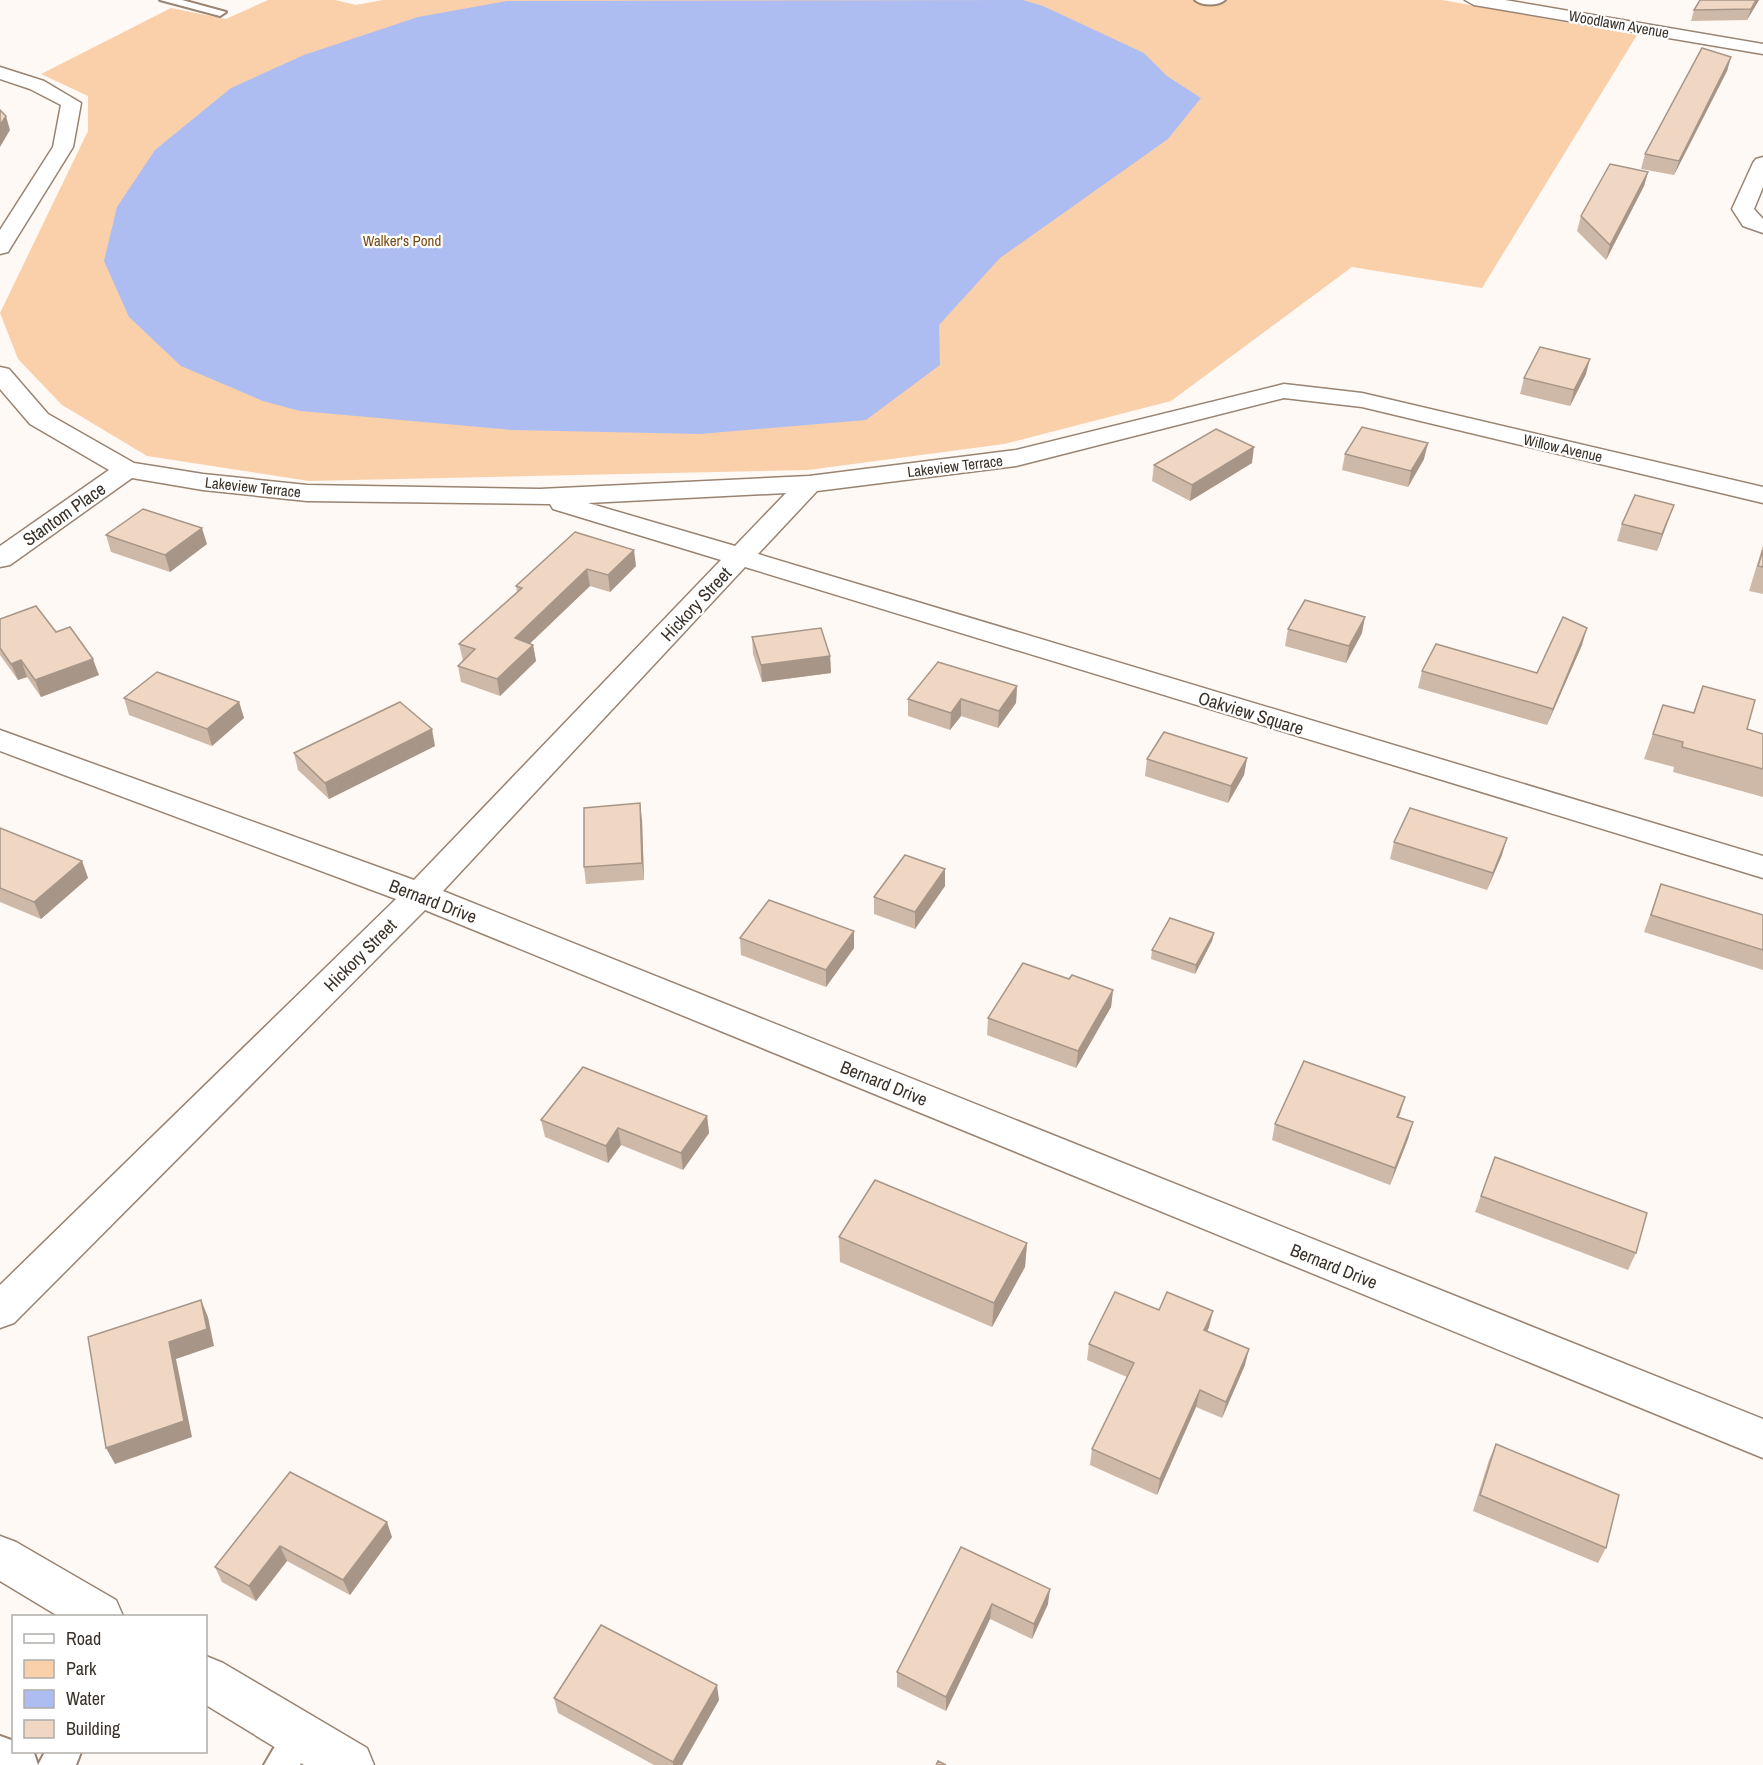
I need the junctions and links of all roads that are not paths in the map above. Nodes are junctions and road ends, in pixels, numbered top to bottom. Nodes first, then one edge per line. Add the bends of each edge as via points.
1 (166, 0) edge
2 (1201, 0) edge
3 (1220, 0) edge
4 (1474, 0) edge
5 (220, 12) dead end
6 (1763, 49) edge
7 (1, 73) edge
8 (1763, 163) edge
9 (1763, 227) edge
10 (0, 247) edge
11 (0, 374) edge
12 (1362, 400) joint
13 (127, 469) junction
14 (809, 484) junction
15 (1763, 495) edge
16 (540, 497) junction
17 (739, 558) junction
18 (0, 559) edge
19 (0, 740) edge
20 (1763, 867) edge
21 (420, 895) junction
22 (5, 1297) edge
23 (1763, 1439) edge
24 (0, 1557) edge
25 (97, 1615) edge
26 (207, 1680) edge
27 (291, 1750) edge
28 (0, 1752) edge
29 (64, 1753) edge
30 (22, 1765) edge
31 (55, 1765) edge
32 (350, 1765) edge

1 - 5 lane
2 - 3 lane
4 - 6 street, Woodlawn Avenue
7 - 10 street via 37,85 71,103 63,147
8 - 9 street via 1743,209 1751,221
11 - 13 street, Lakeview Terrace via 39,419
12 - 14 street, Lakeview Terrace via 1284,391 1016,458
12 - 15 street, Willow Avenue
13 - 16 street, Lakeview Terrace via 307,493
13 - 18 street, Stantom Place
14 - 16 street, Lakeview Terrace
14 - 17 street, Hickory Street
16 - 17 street, Lakeview Terrace
17 - 20 street, Oakview Square
17 - 21 street, Hickory Street
19 - 21 street, Bernard Drive
21 - 22 street, Hickory Street
21 - 23 street, Bernard Drive
24 - 25 street
26 - 27 street
27 - 32 street
28 - 30 lane
29 - 31 lane

